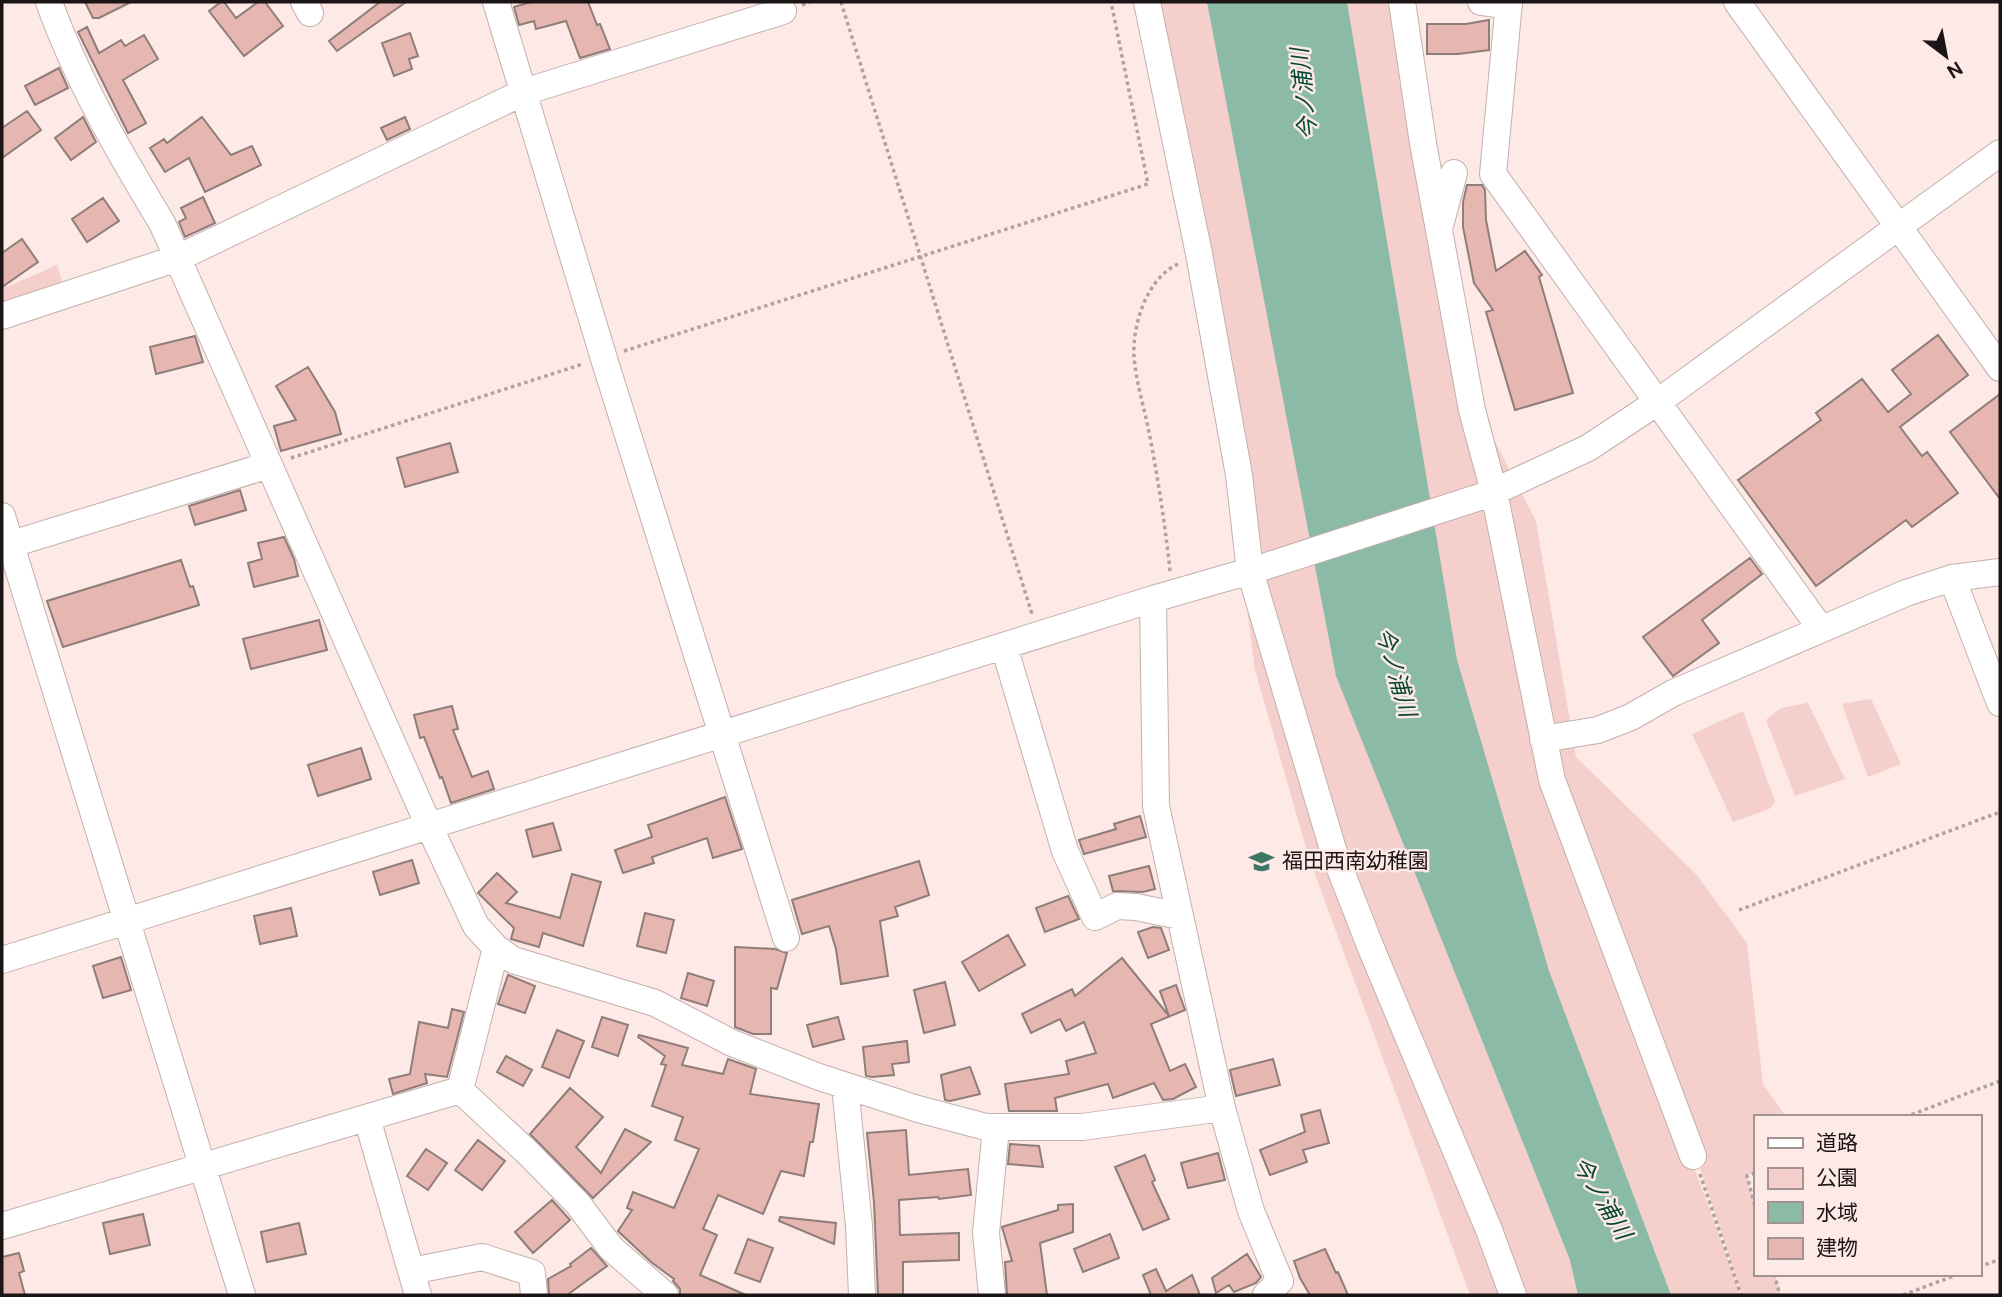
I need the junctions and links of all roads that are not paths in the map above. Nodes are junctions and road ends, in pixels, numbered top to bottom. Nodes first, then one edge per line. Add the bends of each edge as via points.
1 (49, 2) edge
2 (496, 2) edge
3 (1147, 2) edge
4 (1402, 2) edge
5 (1481, 2) edge
6 (1737, 2) edge
7 (1509, 4) edge
8 (783, 11) dead end
9 (524, 92) junction
10 (2000, 153) edge
11 (1454, 173) dead end
12 (1899, 226) junction
13 (1439, 229) junction
14 (178, 258) junction
15 (2, 316) edge
16 (2000, 368) edge
17 (1659, 401) junction
18 (269, 465) junction
19 (1491, 493) junction
20 (2, 516) edge
21 (6, 545) edge
22 (1253, 570) junction
23 (2000, 572) edge
24 (1952, 578) junction
25 (1163, 596) junction
26 (1821, 629) junction
27 (1004, 646) junction
28 (2000, 703) edge
29 (722, 734) junction
30 (1543, 739) junction
31 (429, 826) junction
32 (1180, 916) junction
33 (127, 920) junction
34 (786, 939) dead end
35 (496, 947) junction
36 (2, 960) edge
37 (845, 1086) junction
38 (460, 1090) junction
39 (1222, 1108) junction
40 (367, 1118) junction
41 (996, 1127) junction
42 (1693, 1156) road end
43 (204, 1166) junction
44 (2, 1226) edge
45 (414, 1283) edge
46 (1278, 1291) edge
47 (242, 1295) edge
48 (534, 1295) edge
49 (665, 1295) edge
50 (862, 1295) edge
51 (992, 1295) edge
52 (1513, 1295) edge

1 - 14 street via 63,42 112,141
2 - 9 street
3 - 22 street via 1199,254
4 - 13 street
5 - 7 street
6 - 12 street
7 - 17 street via 1493,174
8 - 9 street
9 - 14 street
9 - 29 street
10 - 12 street
11 - 13 street
12 - 16 street
12 - 17 street
13 - 19 street
14 - 15 street
14 - 18 street
17 - 19 street via 1588,448
17 - 26 street
18 - 21 street
18 - 31 street
19 - 22 street
19 - 30 street
20 - 21 street
21 - 33 street
22 - 25 street
22 - 52 street via 1335,856
23 - 24 street
24 - 26 street
24 - 28 street
25 - 27 street
25 - 32 street via 1156,806
26 - 30 street via 1673,693 1631,717 1598,730
27 - 29 street
27 - 32 street via 1065,851 1095,917 1117,906
29 - 31 street
29 - 34 street
30 - 42 street via 1552,779
31 - 33 street
31 - 35 street via 476,926
32 - 39 street
33 - 36 street
33 - 43 street
35 - 37 street via 513,960 655,1003 732,1043
35 - 38 street
37 - 41 street via 918,1110
37 - 50 street
38 - 40 street
38 - 49 street via 561,1187 611,1248
39 - 41 street via 1082,1127
39 - 46 street
40 - 43 street
40 - 45 street
41 - 51 street via 986,1233
43 - 44 street
43 - 47 street
45 - 48 street via 482,1258 532,1273

